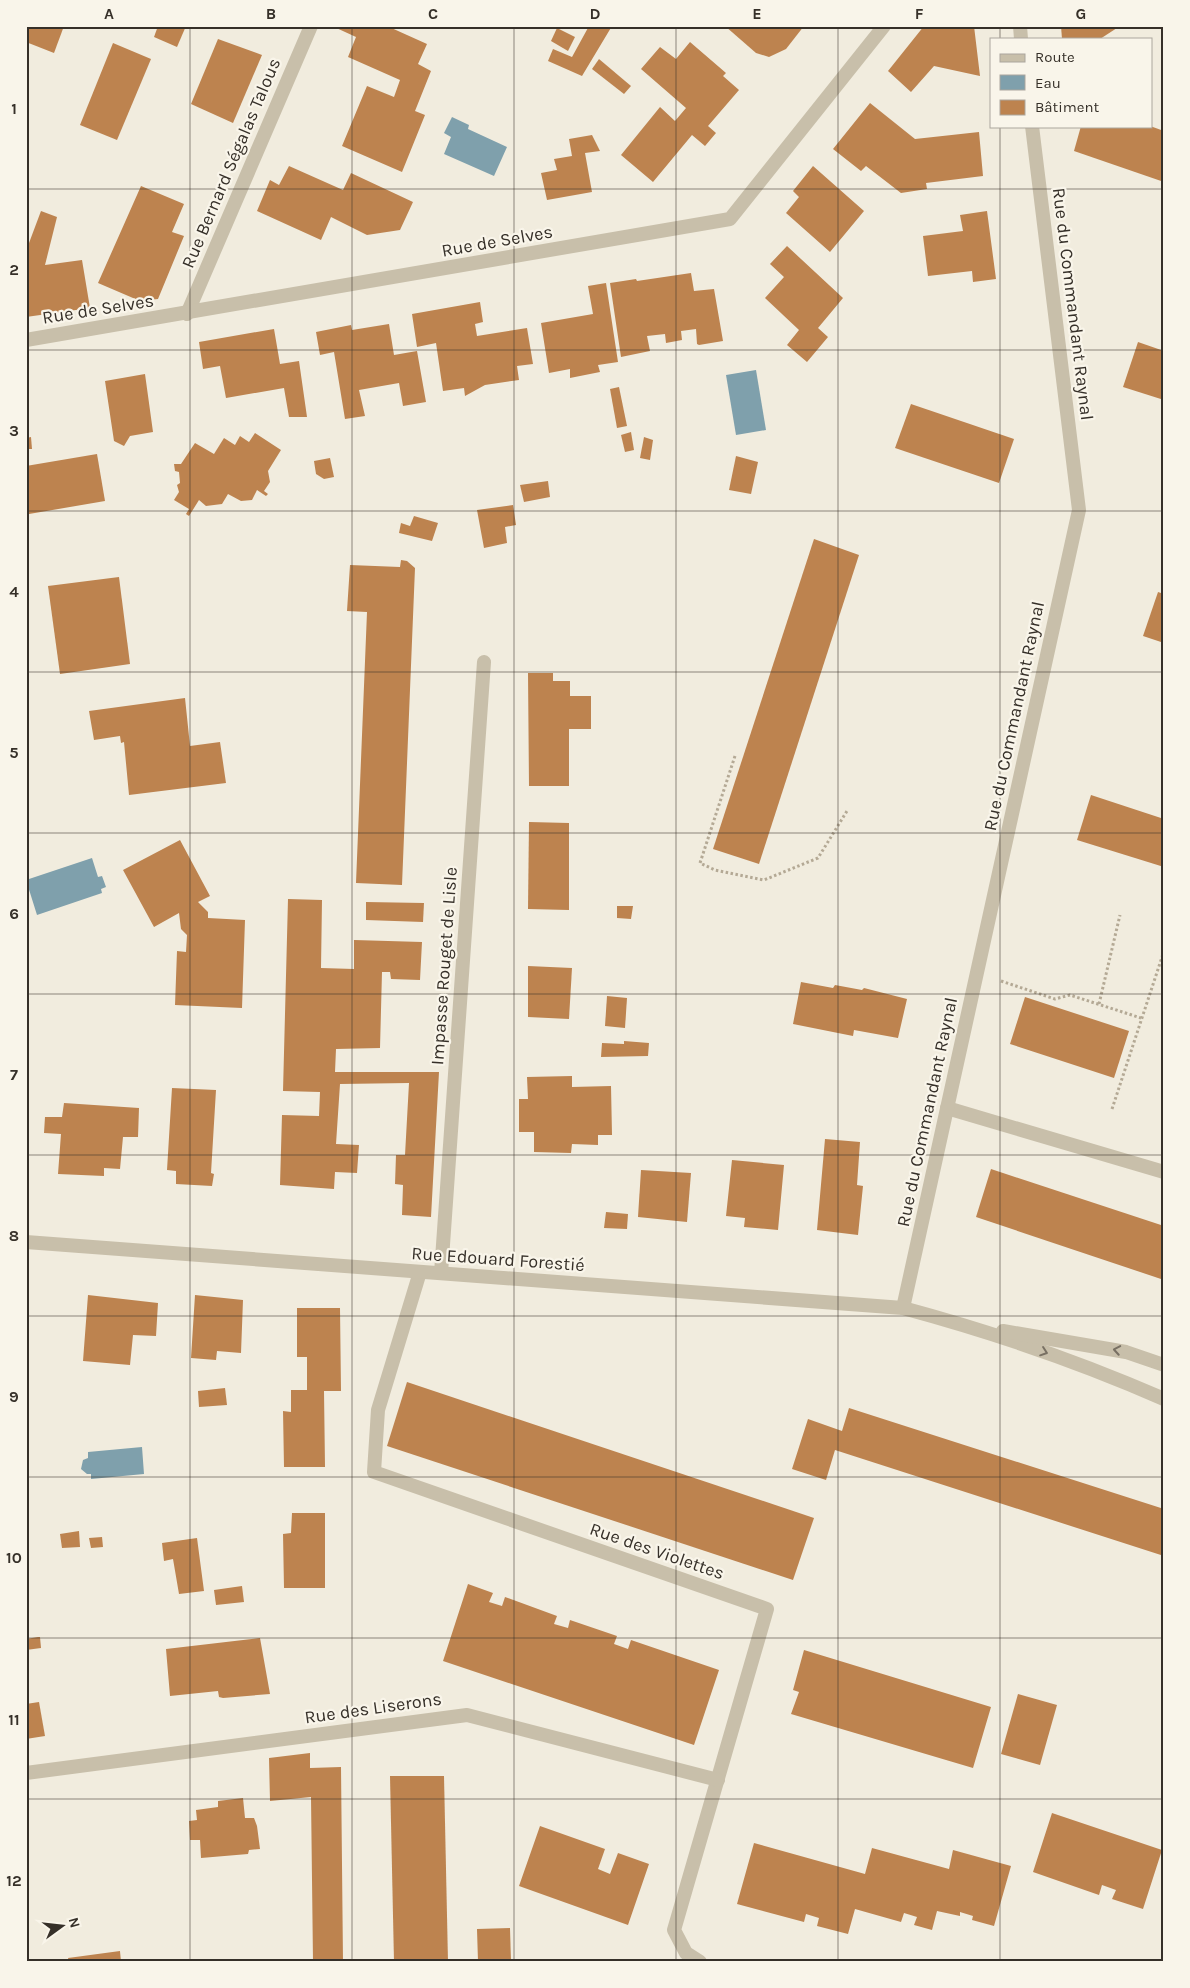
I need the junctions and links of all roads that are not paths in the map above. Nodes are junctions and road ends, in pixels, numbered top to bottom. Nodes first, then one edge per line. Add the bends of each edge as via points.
1 (311, 26) edge
2 (884, 26) edge
3 (1032, 128) edge
4 (187, 314) junction
5 (26, 340) edge
6 (484, 662) dead end
7 (947, 1108) junction
8 (1164, 1172) edge
9 (26, 1242) edge
10 (420, 1272) junction
11 (441, 1273) junction
12 (903, 1308) junction
13 (966, 1324) junction
14 (1164, 1365) edge
15 (1164, 1399) edge
16 (26, 1773) edge
17 (718, 1780) junction
18 (700, 1962) edge

1 - 4 street, Rue Bernard Ségalas Talous
2 - 4 street, Rue de Selves via 730,219
3 - 7 street, Rue du Commandant Raynal via 1079,510
4 - 5 street, Rue de Selves
6 - 11 street, Impasse Rouget de Lisle
7 - 8 street
7 - 12 street, Rue du Commandant Raynal
9 - 10 street, Rue Edouard Forestié
10 - 11 street, Rue Edouard Forestié
10 - 17 street, Rue des Violettes via 378,1410 374,1472 767,1609
11 - 12 street, Rue Edouard Forestié
12 - 13 street, Rue Edouard Forestié
14 -> 13 street, Rue Edouard Forestié via 1126,1352
13 -> 15 street, Rue Edouard Forestié via 1110,1375
16 - 17 street, Rue des Liserons via 466,1715
17 - 18 street, Rue des Violettes via 674,1930 686,1953

